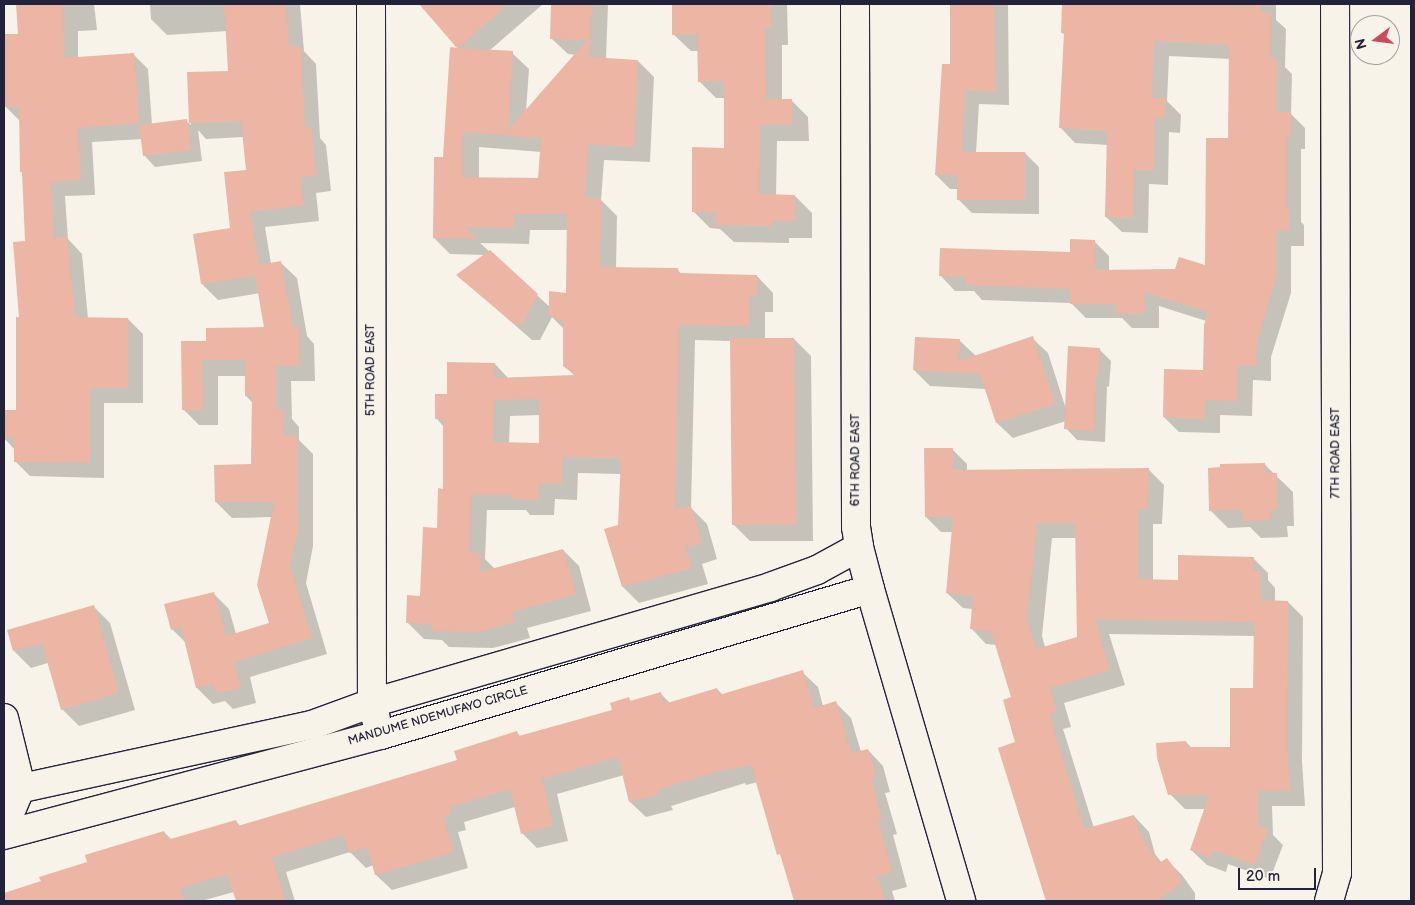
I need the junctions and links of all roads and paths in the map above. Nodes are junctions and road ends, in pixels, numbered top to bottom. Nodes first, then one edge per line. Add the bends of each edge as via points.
1 (371, 4) edge
2 (855, 4) edge
3 (1335, 4) edge
4 (859, 547) junction
5 (870, 588) junction
6 (372, 703) junction
7 (4, 718) edge
8 (381, 735) junction
9 (12, 790) edge
10 (4, 827) edge
11 (4, 835) edge
12 (961, 901) edge
13 (1329, 901) edge

1 - 6 street, 5TH ROAD EAST
2 - 4 street, 6TH ROAD EAST via 856,501
3 - 13 street, 7TH ROAD EAST via 1337,873
4 - 5 street, 6TH ROAD EAST
4 - 6 street via 817,570 770,587
5 - 8 street, MANDUME NDEMUFAYO CIRCLE
5 - 12 street, 6TH ROAD EAST
6 - 8 street, 5TH ROAD EAST
6 - 9 street via 312,725
7 - 9 street
8 - 11 street, MANDUME NDEMUFAYO CIRCLE
9 - 10 street

